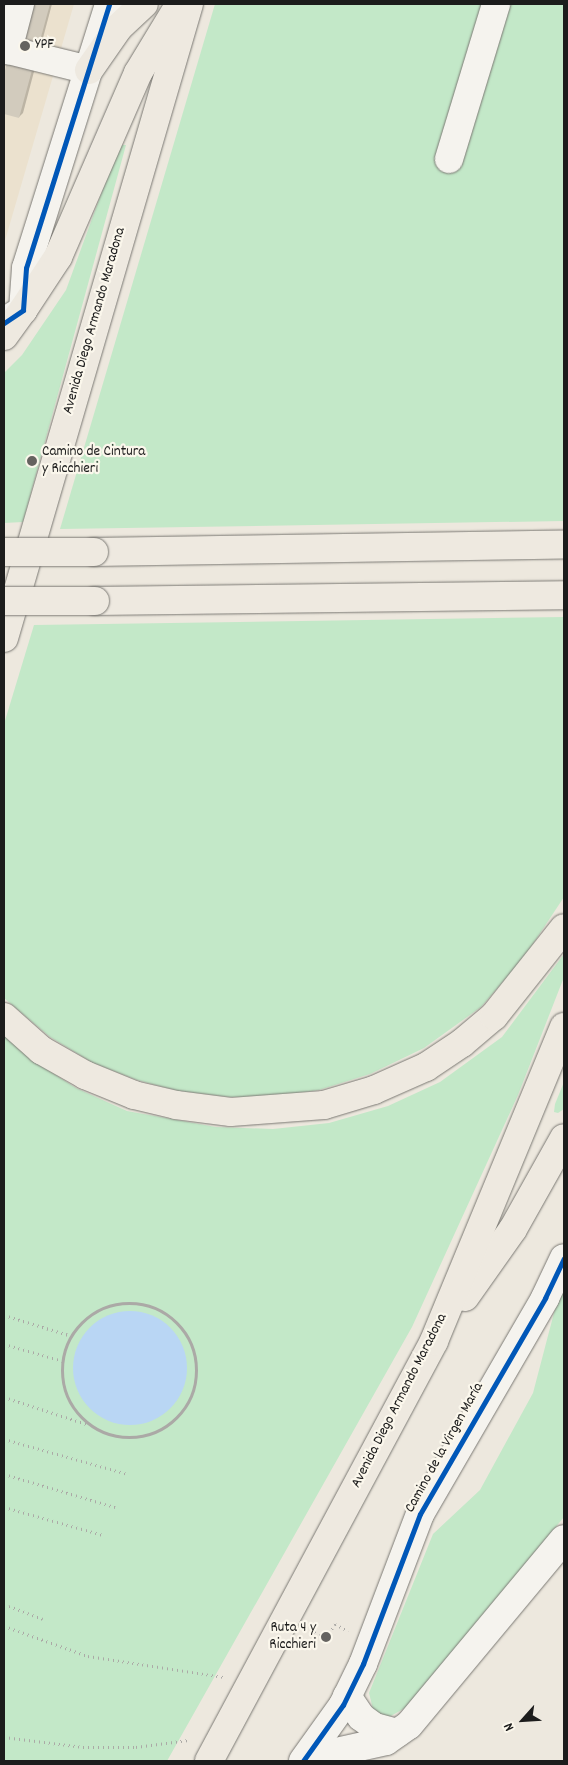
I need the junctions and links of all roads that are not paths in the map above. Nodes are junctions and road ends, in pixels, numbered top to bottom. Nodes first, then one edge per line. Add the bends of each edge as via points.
1 (20, 4) edge
2 (109, 4) edge
3 (144, 4) edge
4 (180, 4) edge
5 (189, 4) edge
6 (496, 4) edge
7 (89, 70) junction
8 (448, 159) dead end
9 (13, 316) edge
10 (4, 336) edge
11 (564, 545) edge
12 (4, 552) edge
13 (564, 595) edge
14 (4, 601) edge
15 (4, 638) edge
16 (564, 928) edge
17 (4, 1017) edge
18 (564, 1027) edge
19 (564, 1138) edge
20 (564, 1258) edge
21 (434, 1341) junction
22 (564, 1539) edge
23 (347, 1696) junction
24 (397, 1734) junction
25 (304, 1760) edge
26 (209, 1761) edge

1 - 7 street via 8,50
2 - 7 street
3 - 7 main road via 118,27
4 - 9 main road via 138,72 58,257
5 - 15 main road, Avenida Diego Armando Maradona
6 - 8 street
7 - 9 street
9 - 10 main road
11 - 12 main road, bridge
13 - 14 main road, bridge
16 - 17 main road via 494,1016 462,1043 426,1067 374,1090 324,1105 231,1112 176,1106 134,1095 85,1075 41,1050
18 - 21 main road, Avenida Diego Armando Maradona
19 - 21 main road via 513,1229
20 - 23 street, Camino de la Virgen María via 545,1298 420,1514 372,1642
21 - 26 main road, Avenida Diego Armando Maradona
22 - 24 street via 410,1725
23 - 24 street via 361,1717 375,1727
23 - 25 street, Camino de la Virgen María
24 - 25 street via 359,1749

